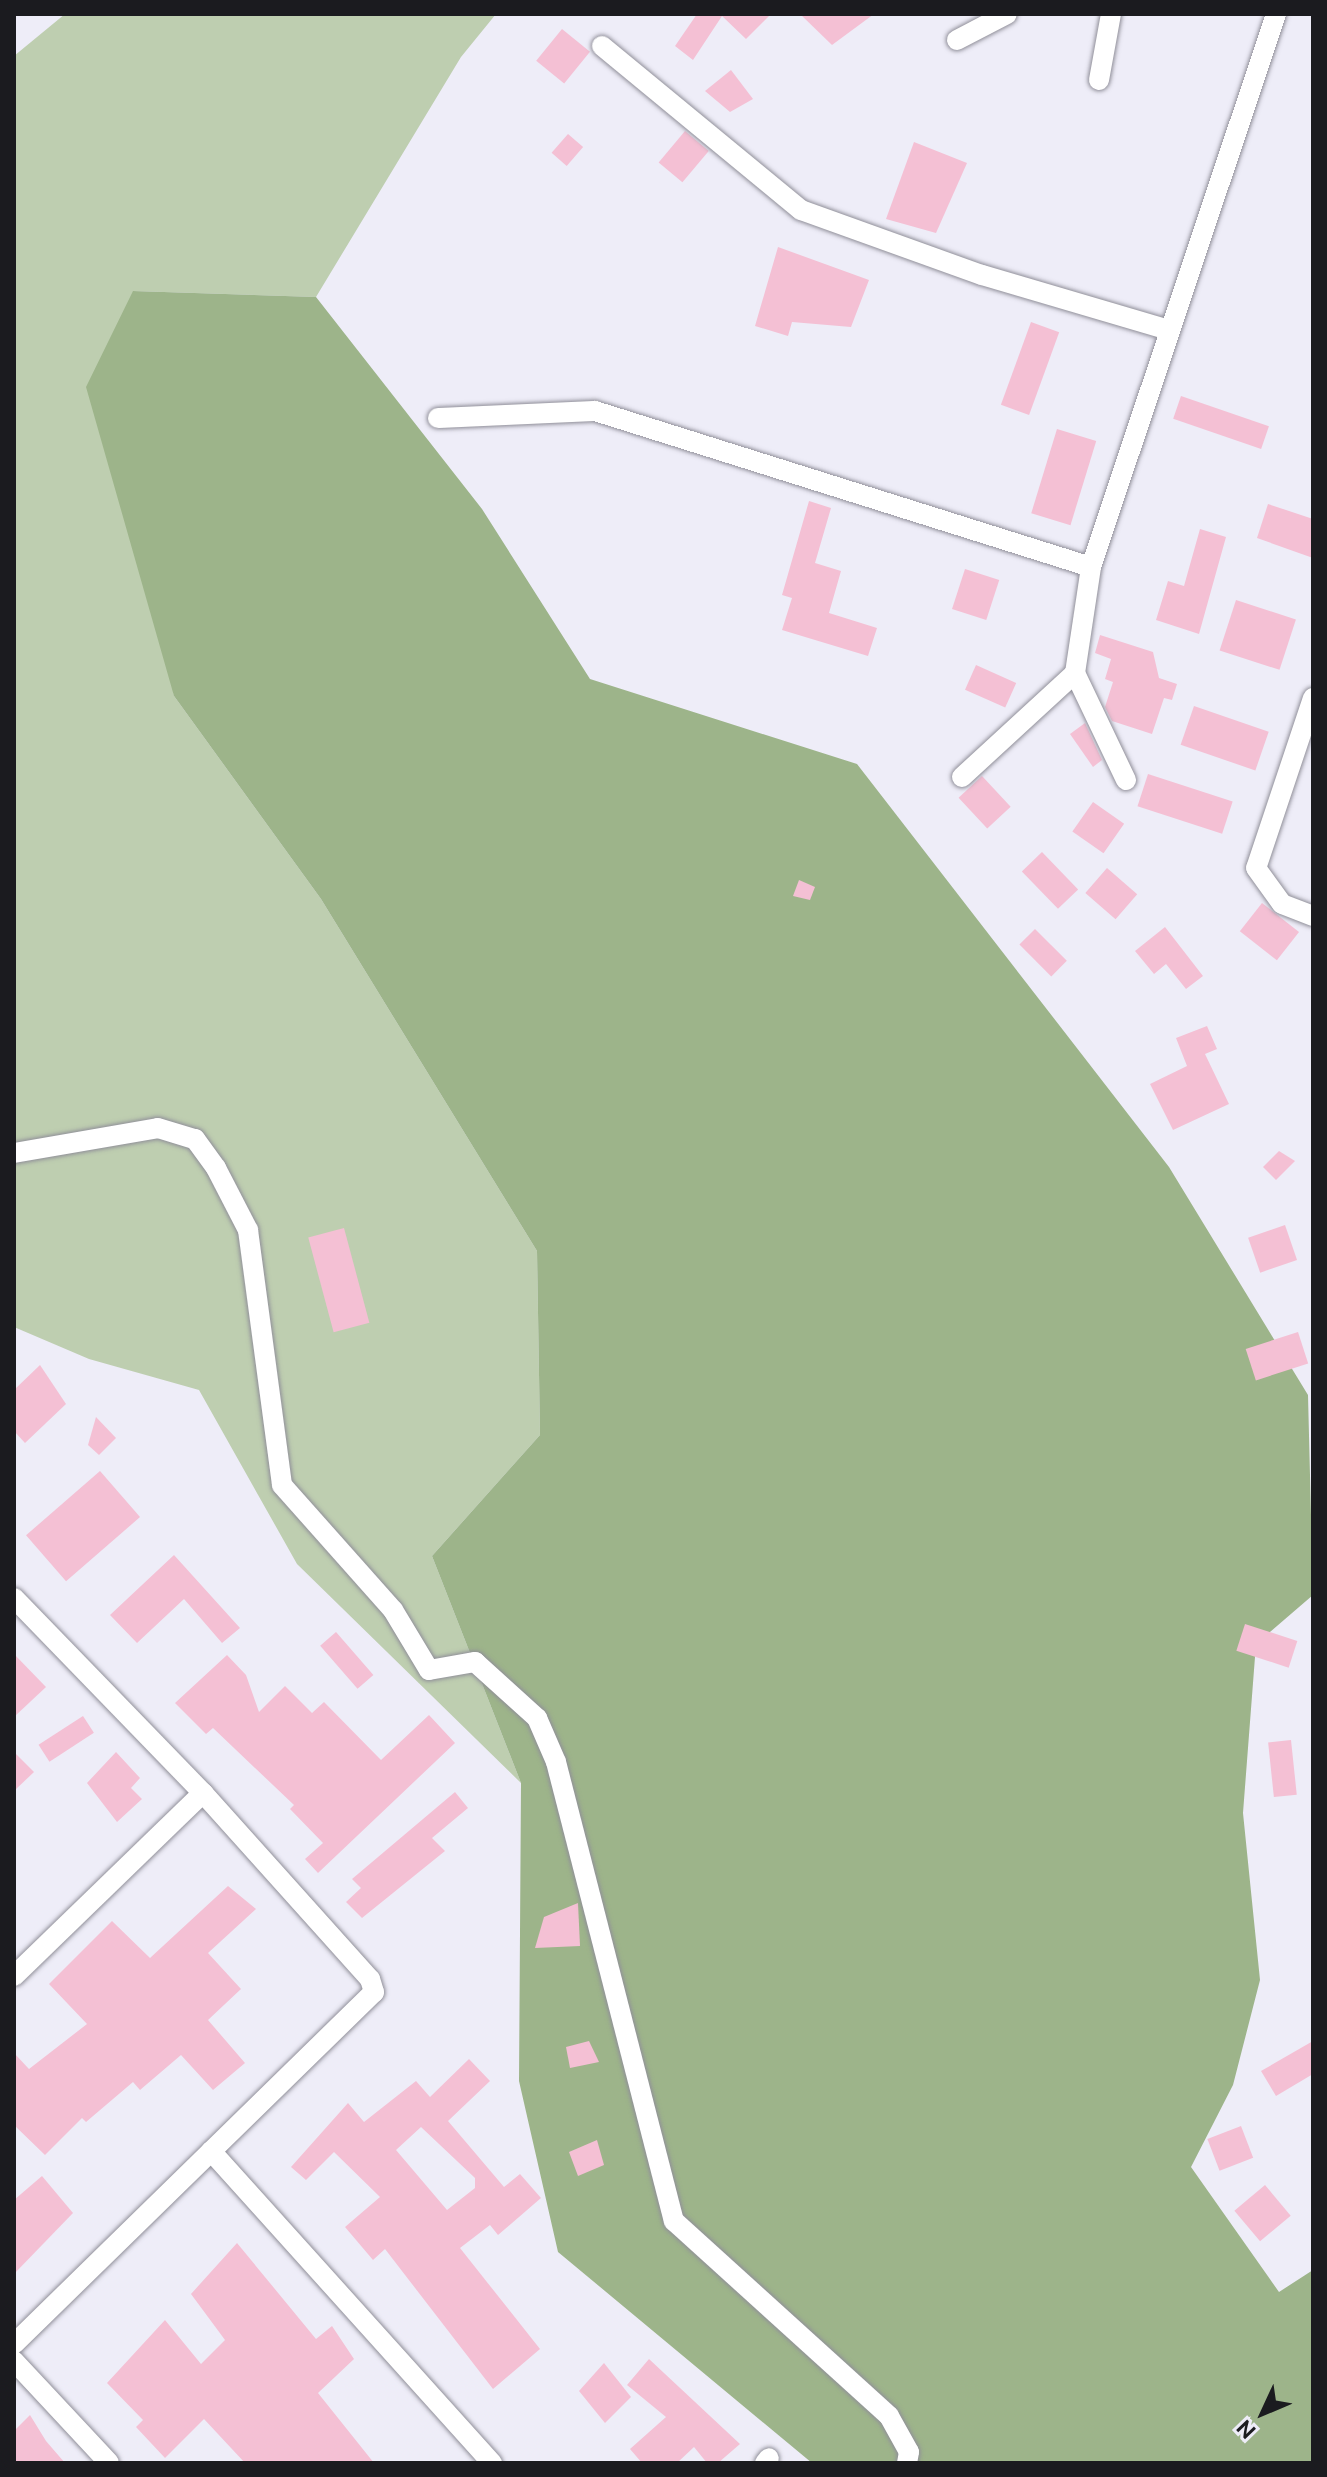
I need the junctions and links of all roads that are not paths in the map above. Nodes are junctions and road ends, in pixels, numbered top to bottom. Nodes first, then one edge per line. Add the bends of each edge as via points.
1 (1007, 14) edge
2 (1111, 14) edge
3 (1276, 14) edge
4 (957, 40) dead end
5 (602, 46) dead end
6 (1099, 80) dead end
7 (1169, 330) junction
8 (438, 418) dead end
9 (1091, 567) junction
10 (1075, 673) junction
11 (1313, 698) edge
12 (962, 777) dead end
13 (1126, 780) dead end
14 (1313, 916) edge
15 (14, 1153) edge
16 (15, 1601) edge
17 (203, 1793) junction
18 (14, 1976) edge
19 (211, 2151) junction
20 (14, 2344) edge
21 (14, 2361) edge
22 (109, 2463) edge
23 (492, 2463) edge
24 (907, 2463) edge

1 - 4 street
2 - 6 street
3 - 7 street
5 - 7 street via 801,210 982,275
7 - 9 street
8 - 9 street via 595,411
9 - 10 street
10 - 12 street
10 - 13 street
11 - 14 street via 1256,868 1282,904
15 - 24 street via 158,1128 195,1139 216,1168 248,1230 282,1485 393,1610 429,1670 475,1662 537,1718 556,1762 674,2221 889,2416 909,2452
16 - 17 street
17 - 18 street
17 - 19 street via 370,1979 374,1992
19 - 20 street
19 - 23 street
21 - 22 street

